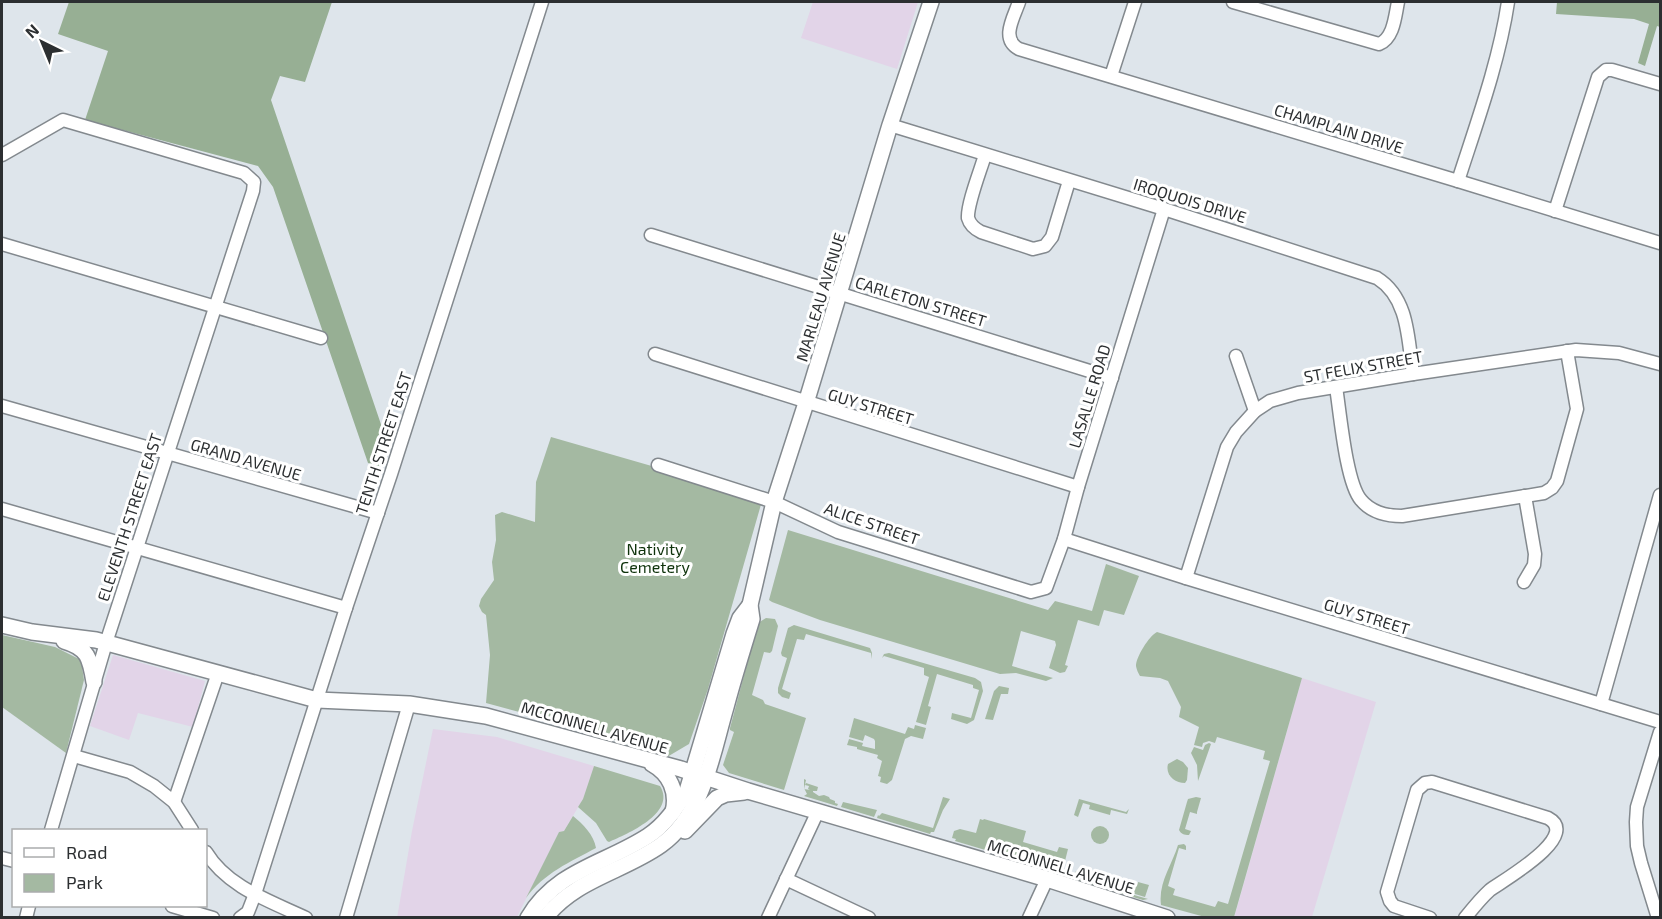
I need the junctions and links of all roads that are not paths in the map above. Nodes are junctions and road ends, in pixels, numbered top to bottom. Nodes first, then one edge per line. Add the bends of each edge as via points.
1 (542, 2) edge
2 (931, 2) edge
3 (1019, 2) edge
4 (1135, 2) edge
5 (1233, 2) edge
6 (1398, 2) edge
7 (1508, 2) edge
8 (1246, 3) edge
9 (1111, 76) junction
10 (1660, 84) edge
11 (890, 125) junction
12 (2, 155) edge
13 (985, 155) junction
14 (1069, 181) junction
15 (1458, 181) junction
16 (1164, 209) junction
17 (1555, 211) junction
18 (651, 235) dead end
19 (1659, 239) edge
20 (2, 244) edge
21 (840, 293) junction
22 (216, 308) junction
23 (321, 338) dead end
24 (1567, 351) junction
25 (655, 354) dead end
26 (1236, 356) dead end
27 (1660, 364) edge
28 (1413, 374) junction
29 (1112, 378) junction
30 (1335, 387) junction
31 (806, 403) junction
32 (2, 406) edge
33 (1255, 411) junction
34 (167, 453) junction
35 (658, 465) dead end
36 (1078, 487) junction
37 (1660, 495) edge
38 (1525, 496) junction
39 (774, 502) junction
40 (2, 509) edge
41 (378, 513) junction
42 (1064, 539) junction
43 (136, 549) junction
44 (1186, 578) junction
45 (1524, 582) dead end
46 (1043, 589) joint
47 (346, 608) junction
48 (2, 625) edge
49 (32, 632) junction
50 (106, 643) junction
51 (218, 673) junction
52 (94, 682) junction
53 (317, 700) junction
54 (409, 704) junction
55 (1601, 704) junction
56 (1660, 722) edge
57 (1660, 732) edge
58 (74, 756) junction
59 (641, 759) junction
60 (699, 775) junction
61 (748, 791) junction
62 (174, 802) junction
63 (818, 811) junction
64 (673, 813) junction
65 (52, 829) edge
66 (191, 829) edge
67 (651, 851) junction
68 (207, 854) edge
69 (786, 879) junction
70 (1047, 879) junction
71 (255, 894) junction
72 (175, 907) edge
73 (213, 918) edge
74 (240, 918) edge
75 (306, 918) edge
76 (346, 918) edge
77 (528, 918) edge
78 (545, 918) edge
79 (768, 918) edge
80 (869, 918) edge
81 (1029, 918) edge
82 (1167, 918) edge
83 (1430, 918) edge
84 (1465, 918) edge
85 (1658, 918) edge

1 - 41 street, TENTH STREET EAST
2 - 11 main road, MARLEAU AVENUE
3 - 9 street, CHAMPLAIN DRIVE via 1008,33 1019,49
4 - 9 street
5 - 8 street
6 - 8 street via 1389,37 1379,44
7 - 15 street
9 - 15 street, CHAMPLAIN DRIVE
10 - 17 street via 1612,70 1598,77
11 - 13 street, IROQUOIS DRIVE
11 - 21 main road, MARLEAU AVENUE
12 - 22 street, ELEVENTH STREET EAST via 63,120 244,173 254,182
13 - 14 street, IROQUOIS DRIVE
13 - 14 street via 969,219 981,232 1033,249 1044,246 1052,237
14 - 16 street, IROQUOIS DRIVE
15 - 17 street, CHAMPLAIN DRIVE
16 - 28 street, IROQUOIS DRIVE via 1378,278 1398,300 1405,319
16 - 29 street, LASALLE ROAD
17 - 19 street, CHAMPLAIN DRIVE
18 - 21 street, CARLETON STREET
20 - 22 street
21 - 29 street, CARLETON STREET
21 - 31 main road, MARLEAU AVENUE
22 - 23 street
22 - 34 street, ELEVENTH STREET EAST
24 - 27 street, ST FELIX STREET via 1619,353
24 - 28 street, ST FELIX STREET
24 - 38 street via 1577,409 1573,427 1555,485 1544,493
25 - 31 street, GUY STREET
26 - 33 street
28 - 30 street, ST FELIX STREET
29 - 36 street, LASALLE ROAD
30 - 33 street, ST FELIX STREET via 1279,398
30 - 38 street via 1354,489 1373,510 1402,516
31 - 36 street, GUY STREET
31 - 39 main road, MARLEAU AVENUE
32 - 34 street, GRAND AVENUE
33 - 44 street, ST FELIX STREET via 1227,447
34 - 41 street, GRAND AVENUE
34 - 43 street, ELEVENTH STREET EAST
35 - 39 street, ALICE STREET
36 - 42 street, LASALLE ROAD
37 - 55 street
38 - 45 street via 1535,554 1534,565
39 - 46 street, ALICE STREET via 838,532 1031,592
39 - 60 main road, MARLEAU AVENUE via 750,605 752,619
40 - 43 street
41 - 47 street, TENTH STREET EAST
42 - 44 street, GUY STREET
42 - 46 street, LASALLE ROAD
43 - 47 street
43 - 50 street, ELEVENTH STREET EAST
44 - 55 street, GUY STREET
47 - 53 street, TENTH STREET EAST
48 - 49 main road, MCCONNELL AVENUE
49 - 50 main road, MCCONNELL AVENUE
49 - 52 main road via 71,643 84,651 91,659
50 - 51 main road, MCCONNELL AVENUE
50 - 52 street, ELEVENTH STREET EAST
51 - 53 main road, MCCONNELL AVENUE
51 - 62 street
52 - 58 street, ELEVENTH STREET EAST
53 - 54 main road, MCCONNELL AVENUE
53 - 71 street, TENTH STREET EAST
54 - 59 main road, MCCONNELL AVENUE via 486,716
54 - 76 street
55 - 56 street, GUY STREET
57 - 85 street via 1636,822 1637,846
58 - 62 street via 130,772
58 - 65 street, ELEVENTH STREET EAST
59 - 60 main road, MCCONNELL AVENUE
59 - 64 main road via 659,768 669,779 674,794
60 - 61 main road, MCCONNELL AVENUE
60 - 64 main road
60 - 67 main road via 696,802 679,827
61 - 63 main road, MCCONNELL AVENUE
61 - 67 main road via 717,798 682,834
62 - 66 street
63 - 69 street
63 - 70 main road, MCCONNELL AVENUE
64 - 77 main road via 648,836 563,879
67 - 78 main road via 578,888
68 - 71 street via 230,879
69 - 79 street
69 - 80 street
70 - 81 street
70 - 82 main road, MCCONNELL AVENUE
71 - 74 street, TENTH STREET EAST via 248,912
71 - 75 street
72 - 73 street
83 - 84 street via 1394,906 1387,892 1417,790 1432,782 1548,818 1557,829 1539,856 1490,891

